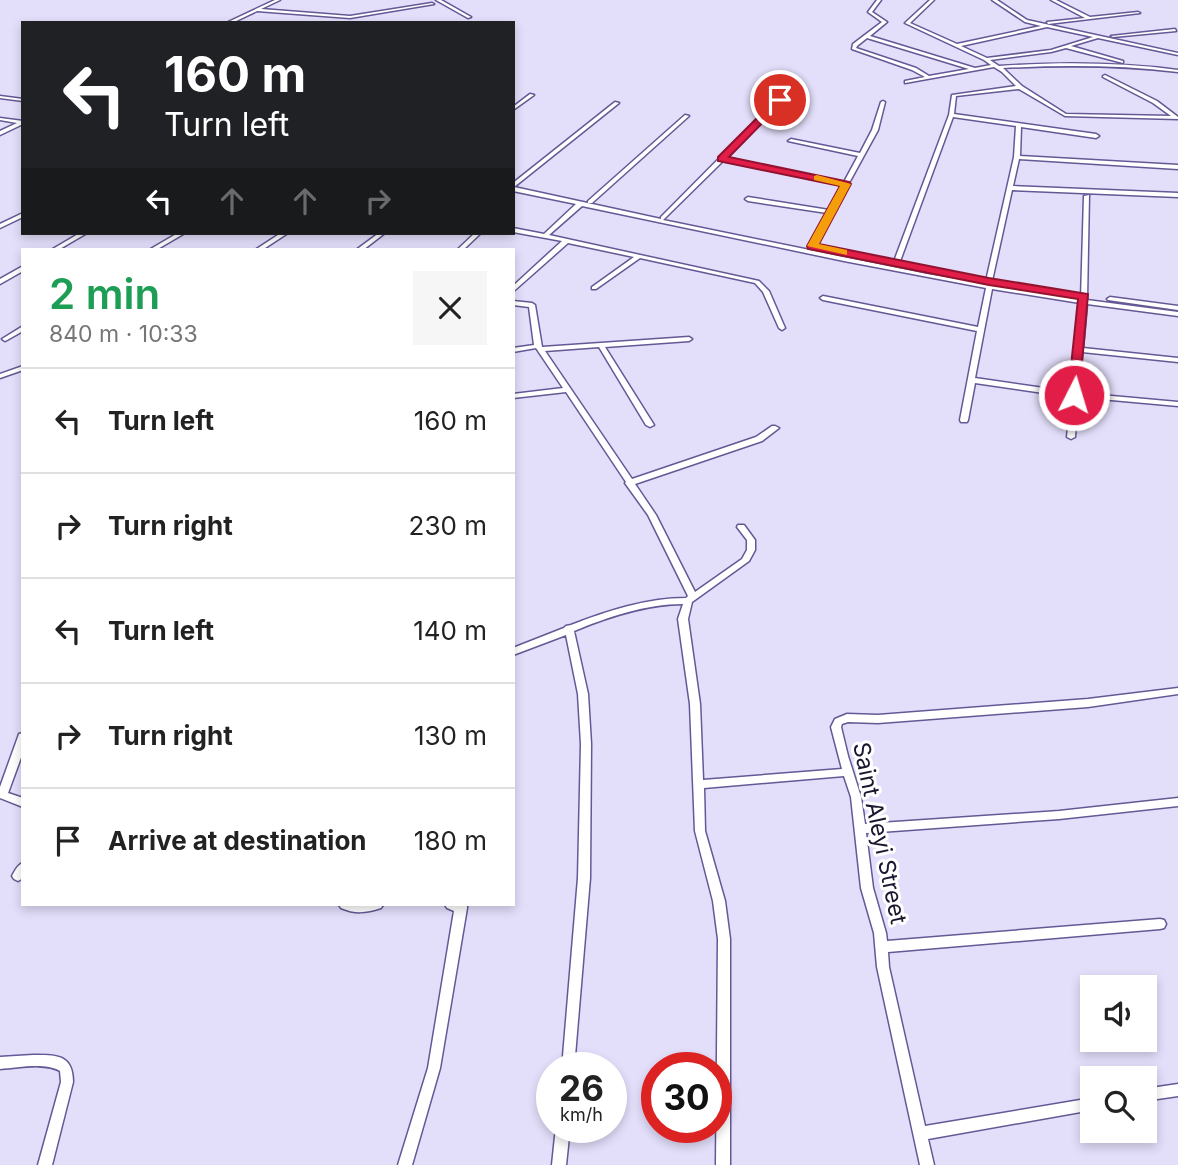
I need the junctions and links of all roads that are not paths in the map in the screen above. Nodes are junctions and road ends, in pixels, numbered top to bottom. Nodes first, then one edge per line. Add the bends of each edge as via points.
1 (278, 0) edge
2 (438, 0) edge
3 (879, 0) edge
4 (932, 0) edge
5 (994, 0) edge
6 (1053, 0) edge
7 (269, 4) junction
8 (257, 10) junction
9 (388, 12) junction
10 (1138, 13) dead end
11 (323, 16) junction
12 (469, 17) dead end
13 (1091, 18) junction
14 (232, 21) edge
15 (1039, 24) junction
16 (1046, 25) junction
17 (1175, 30) dead end
18 (867, 36) junction
19 (1101, 37) junction
20 (956, 46) junction
21 (1065, 46) junction
22 (1178, 48) edge
23 (1161, 49) junction
24 (1178, 54) edge
25 (986, 59) junction
26 (997, 66) junction
27 (1133, 66) junction
28 (974, 69) junction
29 (1178, 71) edge
30 (1105, 76) dead end
31 (929, 78) junction
32 (907, 82) dead end
33 (1020, 87) junction
34 (532, 95) dead end
35 (0, 97) edge
36 (21, 100) edge
37 (780, 100) dead end
38 (883, 102) dead end
39 (617, 103) dead end
40 (515, 108) edge
41 (951, 115) junction
42 (687, 116) dead end
43 (1176, 118) edge
44 (0, 119) edge
45 (21, 122) edge
46 (21, 122) edge
47 (1018, 125) junction
48 (0, 133) edge
49 (1096, 136) dead end
50 (790, 141) dead end
51 (861, 155) junction
52 (1017, 157) junction
53 (722, 159) junction
54 (1178, 166) edge
55 (515, 184) edge
56 (846, 184) junction
57 (515, 186) edge
58 (515, 187) edge
59 (1010, 188) junction
60 (1178, 195) edge
61 (1087, 196) dead end
62 (748, 199) dead end
63 (590, 202) junction
64 (580, 204) junction
65 (831, 212) junction
66 (21, 216) edge
67 (663, 218) junction
68 (0, 226) edge
69 (515, 230) edge
70 (81, 235) edge
71 (178, 235) edge
72 (282, 235) edge
73 (379, 235) edge
74 (476, 235) edge
75 (545, 236) junction
76 (566, 240) junction
77 (793, 245) junction
78 (812, 246) junction
79 (58, 248) edge
80 (156, 248) edge
81 (261, 248) edge
82 (362, 248) edge
83 (462, 248) edge
84 (639, 256) junction
85 (896, 264) junction
86 (21, 269) edge
87 (941, 275) junction
88 (0, 282) edge
89 (989, 284) junction
90 (515, 287) edge
91 (594, 288) dead end
92 (823, 298) dead end
93 (1084, 299) junction
94 (515, 303) edge
95 (1178, 308) edge
96 (1178, 314) edge
97 (782, 328) dead end
98 (21, 329) edge
99 (981, 330) junction
100 (5, 339) dead end
101 (689, 340) dead end
102 (600, 345) junction
103 (539, 347) junction
104 (515, 350) edge
105 (1079, 350) junction
106 (1178, 360) edge
107 (21, 370) edge
108 (0, 376) edge
109 (971, 380) junction
110 (569, 390) junction
111 (1074, 395) junction
112 (515, 396) edge
113 (1178, 404) edge
114 (964, 420) dead end
115 (650, 425) dead end
116 (775, 428) dead end
117 (1070, 437) dead end
118 (629, 483) junction
119 (741, 527) dead end
120 (691, 599) junction
121 (569, 628) junction
122 (515, 651) edge
123 (1178, 691) edge
124 (21, 742) edge
125 (848, 772) junction
126 (698, 784) junction
127 (2, 794) edge
128 (21, 802) edge
129 (1178, 802) edge
130 (860, 829) junction
131 (348, 906) edge
132 (369, 906) edge
133 (457, 906) edge
134 (1160, 924) dead end
135 (881, 947) junction
136 (569, 1052) edge
137 (0, 1063) edge
138 (1178, 1090) edge
139 (1157, 1093) edge
140 (1080, 1106) edge
141 (922, 1133) junction
142 (561, 1143) edge
143 (45, 1165) edge
144 (405, 1165) edge
145 (559, 1165) edge
146 (723, 1165) edge
147 (927, 1165) edge

1 - 7 street
2 - 12 street
3 - 18 street via 870,12 885,22
4 - 20 street via 906,23
5 - 15 street
6 - 13 street
7 - 8 street
7 - 11 street
8 - 11 street
8 - 14 street
9 - 9 street via 432,4
9 - 11 street
10 - 13 street
13 - 15 street
15 - 16 street
16 - 19 street
16 - 20 street
17 - 19 street
18 - 28 street
18 - 31 street via 855,49
19 - 21 street
19 - 23 street
20 - 25 street
21 - 25 street
21 - 27 street
22 - 23 street
23 - 24 street
25 - 26 street
26 - 27 street
26 - 28 street
26 - 33 street
27 - 29 street
28 - 31 street
30 - 43 street
31 - 32 street
33 - 41 street via 956,94
33 - 43 street via 1065,115
34 - 40 street
35 - 36 street
37 - 53 street
38 - 51 street
39 - 55 street
41 - 47 street
41 - 85 street
42 - 63 street
44 - 45 street
46 - 48 street
47 - 49 street
47 - 52 street
50 - 51 street
51 - 56 street
52 - 54 street
52 - 59 street
53 - 56 street
53 - 67 street
56 - 65 street
57 - 63 street
58 - 64 street
59 - 60 street
59 - 89 street
61 - 93 street
62 - 65 street
63 - 67 street
64 - 75 street
64 - 77 street
65 - 78 street
66 - 68 street
67 - 77 street
69 - 75 street
70 - 79 street
71 - 80 street
72 - 81 street
73 - 82 street
74 - 83 street
75 - 76 street
76 - 84 street
76 - 90 street
77 - 78 street
77 - 87 street
78 - 85 street
84 - 91 street
84 - 97 street via 757,282 766,291
85 - 87 street
86 - 88 street
87 - 89 street
89 - 93 street
89 - 99 street
92 - 99 street
93 - 95 street
93 - 96 street
93 - 105 street
94 - 103 street via 532,305
98 - 100 street
99 - 109 street
101 - 102 street
102 - 103 street
102 - 115 street
103 - 104 street
103 - 110 street
105 - 106 street
105 - 111 street
107 - 108 street
109 - 111 street
109 - 114 street
110 - 112 street
110 - 118 street
111 - 113 street
111 - 117 street
116 - 118 street via 759,439
118 - 120 street via 652,515
119 - 120 street via 751,540 749,555
120 - 121 street via 606,615
120 - 126 street via 683,619 695,704
121 - 122 street
121 - 136 street via 583,694 586,744 584,878
123 - 125 street, Saint Aleyi Street via 1041,707 847,718 836,727
124 - 127 street
125 - 126 street
125 - 130 street, Saint Aleyi Street
126 - 146 street via 700,831 724,939
127 - 128 street
129 - 130 street
130 - 135 street, Saint Aleyi Street
131 - 132 street
133 - 144 street via 434,1068
134 - 135 street
135 - 141 street, Saint Aleyi Street
137 - 143 street via 51,1061 65,1068 67,1082
138 - 139 street
140 - 141 street
141 - 147 street, Saint Aleyi Street
142 - 145 street

